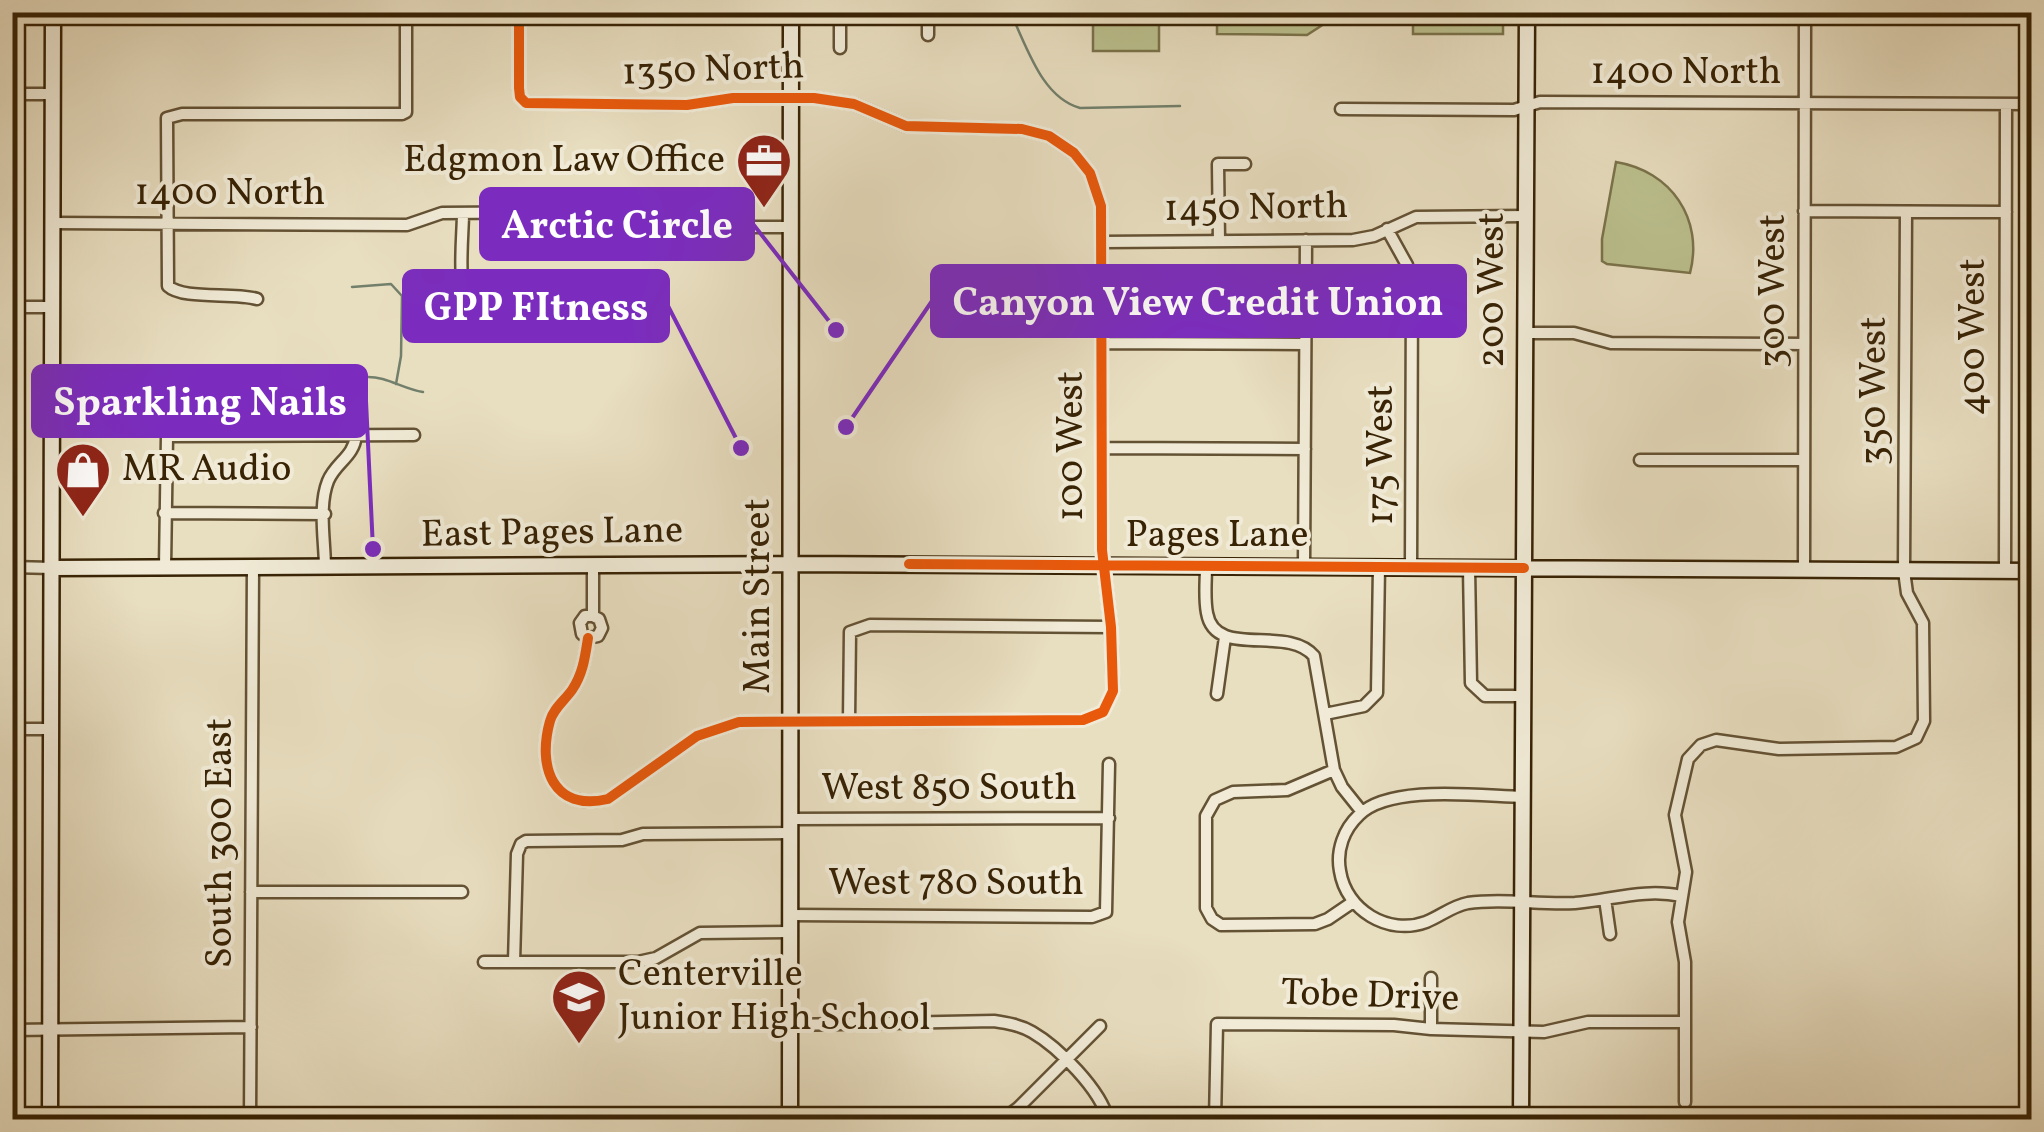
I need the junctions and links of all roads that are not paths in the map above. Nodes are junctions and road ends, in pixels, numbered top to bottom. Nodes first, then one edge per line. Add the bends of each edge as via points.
1 (53, 12) edge
2 (406, 12) edge
3 (518, 12) edge
4 (1527, 12) edge
5 (1804, 12) edge
6 (791, 15) edge
7 (840, 15) edge
8 (928, 15) edge
9 (928, 35) dead end
10 (840, 48) dead end
11 (12, 94) edge
12 (53, 94) junction
13 (791, 98) junction
14 (1804, 103) junction
15 (2006, 104) junction
16 (2032, 104) edge
17 (1527, 105) junction
18 (1341, 109) dead end
19 (1074, 153) joint
20 (1245, 164) dead end
21 (1804, 211) junction
22 (462, 212) junction
23 (1906, 212) junction
24 (2006, 212) junction
25 (1526, 216) junction
26 (53, 223) junction
27 (165, 224) junction
28 (792, 227) junction
29 (1387, 229) junction
30 (1306, 240) junction
31 (1219, 241) junction
32 (1102, 242) junction
33 (257, 299) dead end
34 (12, 307) edge
35 (53, 307) junction
36 (1525, 333) junction
37 (528, 334) dead end
38 (1102, 344) junction
39 (1305, 344) junction
40 (1804, 344) junction
41 (356, 434) junction
42 (414, 435) dead end
43 (1102, 448) junction
44 (1305, 449) junction
45 (1640, 460) dead end
46 (1804, 460) junction
47 (164, 514) junction
48 (325, 514) junction
49 (792, 564) junction
50 (253, 566) junction
51 (593, 566) junction
52 (1102, 566) junction
53 (1206, 566) junction
54 (164, 567) junction
55 (1304, 567) junction
56 (1379, 567) junction
57 (12, 568) edge
58 (52, 568) junction
59 (325, 568) junction
60 (1411, 568) junction
61 (1469, 568) junction
62 (1524, 568) junction
63 (1804, 570) junction
64 (1904, 570) junction
65 (2005, 571) junction
66 (2032, 571) edge
67 (1111, 627) junction
68 (1225, 637) junction
69 (1217, 694) dead end
70 (1523, 696) junction
71 (1325, 714) junction
72 (849, 720) junction
73 (792, 721) junction
74 (12, 729) edge
75 (52, 729) junction
76 (1109, 764) dead end
77 (1334, 770) junction
78 (1522, 797) junction
79 (1362, 812) junction
80 (1108, 818) junction
81 (790, 826) junction
82 (251, 892) junction
83 (462, 892) dead end
84 (1681, 896) junction
85 (1604, 899) junction
86 (1353, 902) junction
87 (1522, 903) junction
88 (790, 915) junction
89 (790, 932) junction
90 (1610, 934) dead end
91 (484, 962) dead end
92 (514, 962) junction
93 (1431, 978) dead end
94 (1686, 1022) junction
95 (790, 1025) junction
96 (1100, 1026) dead end
97 (250, 1027) junction
98 (50, 1028) junction
99 (1431, 1029) junction
100 (12, 1030) edge
101 (1521, 1030) junction
102 (1066, 1060) junction
103 (1685, 1102) dead end
104 (50, 1120) edge
105 (250, 1120) edge
106 (790, 1120) edge
107 (1002, 1120) edge
108 (1108, 1120) edge
109 (1216, 1120) edge
110 (1521, 1120) edge

1 - 12 main road
2 - 27 street via 406,112 167,118
3 - 13 street, 1350 North via 522,101 686,105
4 - 17 main road, 200 West
5 - 14 street, 300 West
6 - 7 street
6 - 13 main road, Main Street
7 - 8 street
7 - 10 street
8 - 9 street
11 - 12 street
12 - 26 main road
13 - 19 street, 1350 North via 844,102 906,126 1022,129
13 - 28 main road, Main Street
14 - 15 street, 1400 North
14 - 17 street, 1400 North
14 - 21 street, 300 West
15 - 16 street, 1400 North
15 - 24 street, 400 West
17 - 18 street, 1400 North
17 - 25 main road, 200 West
19 - 32 street, 100 West via 1097,189
20 - 31 street via 1218,164
21 - 23 street
21 - 40 street, 300 West
22 - 27 street, 1400 North via 407,225
22 - 28 street, 1400 North via 690,211 716,227
22 - 37 street via 468,312 490,328
23 - 24 street
23 - 64 street, 350 West
24 - 65 street, 400 West
25 - 29 street, 1450 North via 1423,216
25 - 36 main road, 200 West
26 - 27 street, 1400 North
26 - 35 main road
27 - 33 street via 170,289
28 - 49 main road, Main Street
29 - 30 street, 1450 North via 1360,239
29 - 60 street, 175 West via 1412,284
30 - 31 street, 1450 North
30 - 39 street
31 - 32 street, 1450 North
32 - 38 street, 100 West
34 - 35 street
35 - 58 main road
36 - 40 street via 1574,333 1611,344
36 - 62 main road, 200 West
38 - 39 street
38 - 43 street, 100 West
39 - 44 street
40 - 46 street, 300 West
41 - 42 street
41 - 47 street via 170,434
41 - 48 street via 350,456 328,481
43 - 44 street
43 - 52 street, 100 West
44 - 55 street
45 - 46 street
46 - 63 street, 300 West
47 - 48 street
47 - 54 street
48 - 59 street
49 - 51 main road, East Pages Lane
49 - 52 main road, Pages Lane
49 - 73 main road, Main Street
50 - 54 main road, East Pages Lane
50 - 59 main road, East Pages Lane
50 - 82 street, South 300 East
51 - 59 main road, East Pages Lane
51 - 73 street, 100 West via 593,616 580,623 588,638 582,670 550,716 545,749 557,788 577,801 608,799 718,726
52 - 53 main road, Pages Lane
52 - 67 street, 100 West
53 - 55 main road, Pages Lane
53 - 68 street via 1207,615
54 - 58 main road, East Pages Lane
55 - 56 main road, Pages Lane
56 - 60 main road, Pages Lane
56 - 71 street via 1377,693 1364,706
57 - 58 street, East Pages Lane
58 - 75 main road
60 - 61 main road, Pages Lane
61 - 62 main road, Pages Lane
61 - 70 street via 1470,683 1486,696
62 - 63 main road, Pages Lane
62 - 70 main road, 200 West
63 - 64 main road, Pages Lane
64 - 65 main road, Pages Lane
64 - 84 street via 1924,629 1922,730 1896,747 1702,744 1686,761 1675,809 1685,864
65 - 66 main road, Pages Lane
67 - 72 street, 100 West via 1113,691 1103,712 1084,720
67 - 72 street via 870,624 850,632
68 - 69 street
68 - 71 street via 1306,647 1316,661
70 - 78 main road
71 - 77 street
72 - 73 street, 100 West
73 - 81 main road, Main Street
74 - 75 street
75 - 98 main road
76 - 80 street
77 - 79 street
77 - 86 street via 1286,790 1232,792 1215,800 1206,816 1206,908 1225,926 1301,926
78 - 79 street via 1404,796
78 - 87 main road
79 - 86 street via 1339,854
80 - 81 street, West 850 South
80 - 88 street, West 780 South via 1106,912 1092,917
81 - 88 main road, Main Street
81 - 92 street, West 850 South via 521,844
82 - 83 street
82 - 97 street, South 300 East
84 - 85 street via 1651,892
84 - 94 street
85 - 87 street
85 - 90 street
86 - 87 street via 1373,918 1402,926 1464,904
87 - 101 main road
88 - 89 main road, Main Street
89 - 92 street via 700,933 638,962
89 - 95 main road, Main Street
91 - 92 street
93 - 99 street
94 - 101 street, Tobe Drive
94 - 103 street
95 - 102 street via 994,1021 1034,1032
95 - 106 main road, Main Street
96 - 102 street
97 - 98 street
97 - 105 street, South 300 East
98 - 100 street
98 - 104 main road
99 - 101 street, Tobe Drive
99 - 109 street, Tobe Drive via 1217,1024
101 - 110 main road
102 - 107 street
102 - 108 street via 1098,1094

